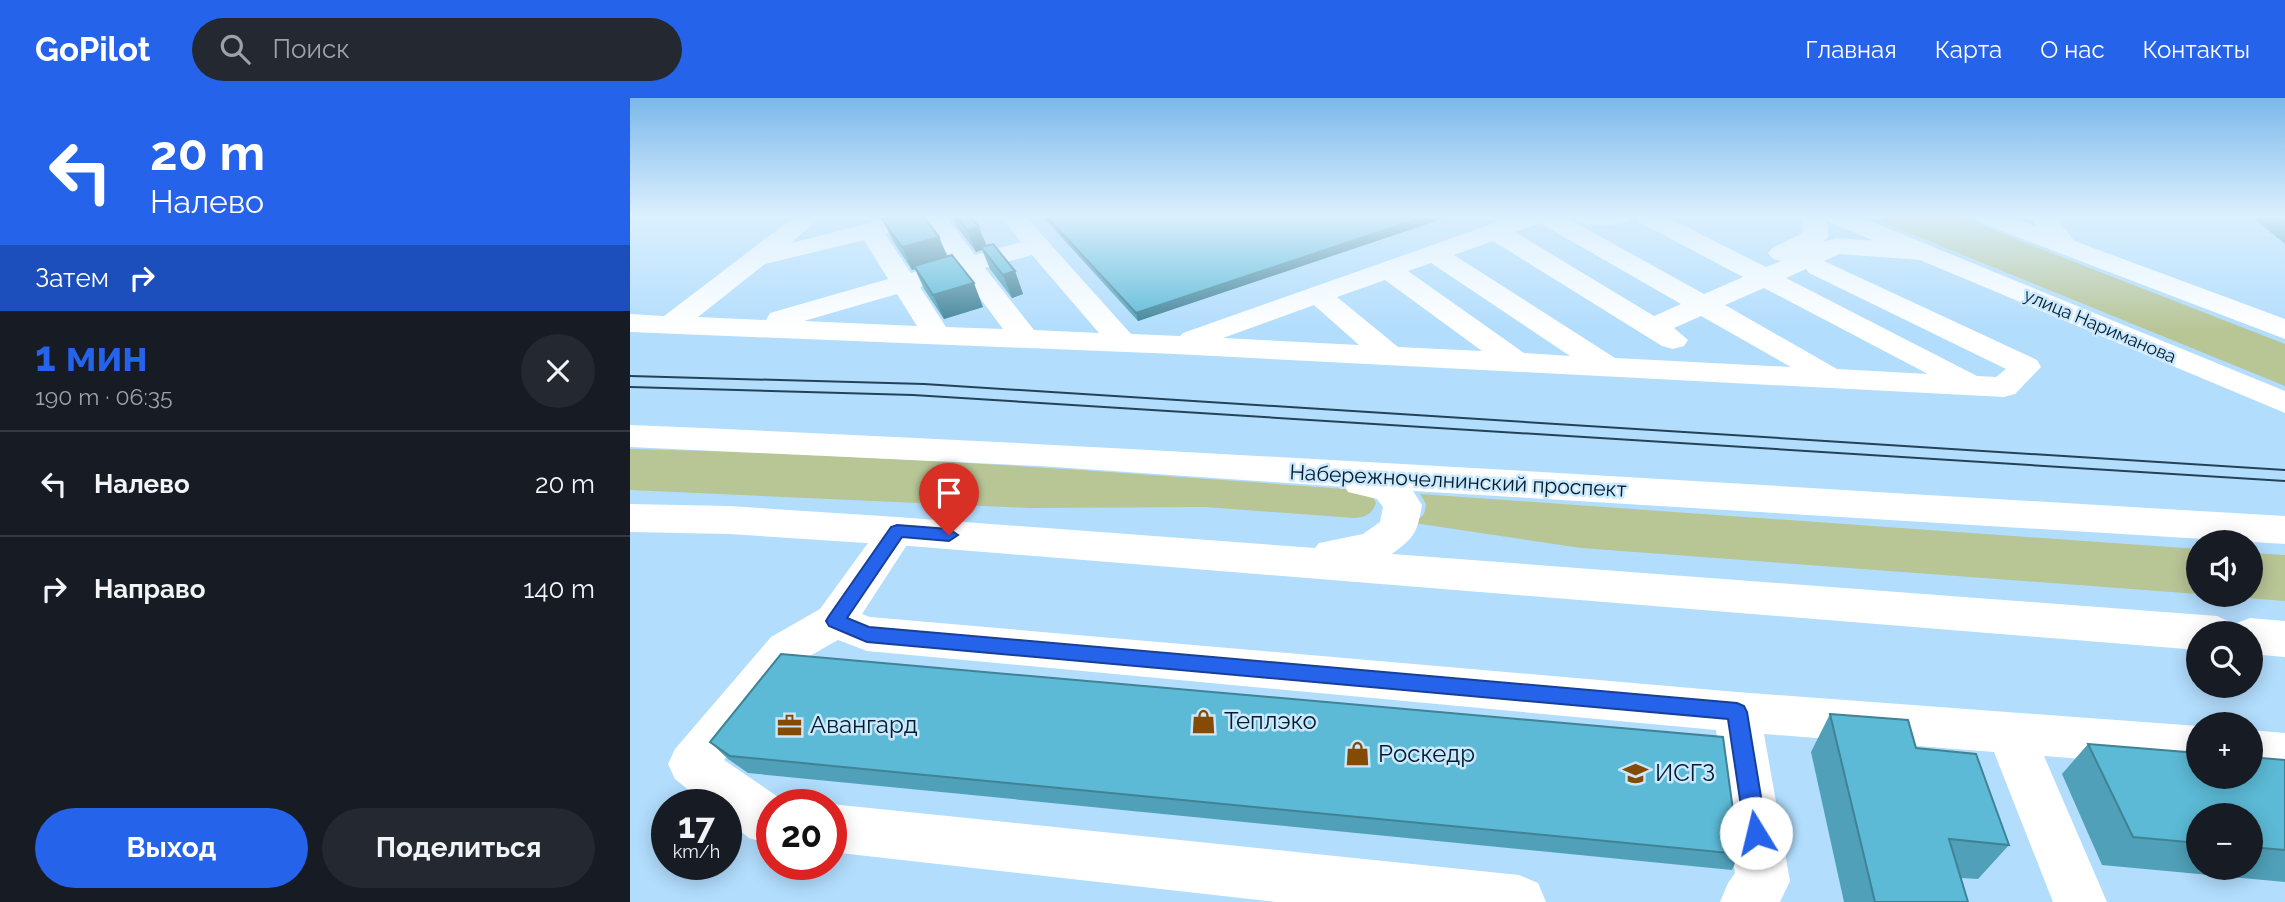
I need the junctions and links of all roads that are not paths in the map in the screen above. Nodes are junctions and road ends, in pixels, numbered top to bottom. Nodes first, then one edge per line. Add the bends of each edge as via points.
1 (761, 255) edge
2 (775, 255) edge
3 (886, 255) edge
4 (962, 255) edge
5 (1003, 255) edge
6 (1046, 255) edge
7 (1429, 255) edge
8 (1435, 255) edge
9 (1533, 255) edge
10 (1614, 255) edge
11 (1720, 255) edge
12 (1786, 255) edge
13 (1811, 255) edge
14 (1928, 255) edge
15 (2086, 255) edge
16 (754, 260) junction
17 (969, 264) junction
18 (1818, 267) dead end
19 (1388, 269) junction
20 (1756, 273) junction
21 (904, 283) junction
22 (1317, 295) junction
23 (1695, 300) junction
24 (630, 323) edge
25 (1644, 323) junction
26 (671, 324) junction
27 (750, 327) junction
28 (2285, 330) edge
29 (937, 335) junction
30 (1025, 339) junction
31 (1123, 343) junction
32 (1175, 345) junction
33 (1390, 356) junction
34 (1516, 362) junction
35 (1607, 367) junction
36 (1725, 373) junction
37 (1832, 378) junction
38 (1974, 385) junction
39 (2285, 403) edge
40 (630, 436) edge
41 (1316, 473) junction
42 (630, 518) edge
43 (2285, 530) edge
44 (897, 531) junction
45 (1289, 560) junction
46 (835, 621) junction
47 (2186, 632) edge
48 (2263, 637) edge
49 (2285, 639) edge
50 (1737, 712) junction
51 (2011, 734) junction
52 (2186, 746) edge
53 (2263, 752) edge
54 (2285, 754) edge
55 (756, 813) edge
56 (847, 830) edge
57 (1520, 902) edge
58 (1747, 902) edge
59 (2080, 902) edge

1 - 16 lane
2 - 16 lane
3 - 21 lane
4 - 17 lane
5 - 17 lane
6 - 31 lane
7 - 19 lane
8 - 35 lane
9 - 25 lane
10 - 23 lane
11 - 20 lane
12 - 20 lane
13 - 20 lane
14 - 39 main road, улица Нариманова
15 - 28 main road
16 - 26 lane
17 - 21 lane
17 - 30 lane
18 - 38 lane via 2026,367 2004,387
19 - 22 lane
19 - 34 lane
20 - 23 lane
20 - 38 lane
21 - 27 lane
21 - 29 lane
22 - 32 lane
22 - 33 lane
23 - 25 lane
23 - 37 lane
24 - 26 lane
25 - 36 lane
26 - 27 lane
27 - 29 lane
29 - 30 lane
30 - 31 lane
31 - 32 lane
32 - 33 lane
33 - 34 lane
34 - 35 lane
35 - 36 lane
36 - 37 lane
37 - 38 lane
40 - 41 main road, Набережночелнинский проспект via 1040,454
41 - 43 main road, Набережночелнинский проспект
41 - 45 main road via 1390,489 1403,505 1398,529 1374,547
42 - 44 main road
44 - 45 main road
44 - 46 lane
45 - 47 main road
46 - 50 lane via 867,634
46 - 55 lane via 786,649 692,764
48 - 49 main road
50 - 51 lane
50 - 58 lane via 1763,881
51 - 52 lane
51 - 59 lane
53 - 54 lane
56 - 57 lane

